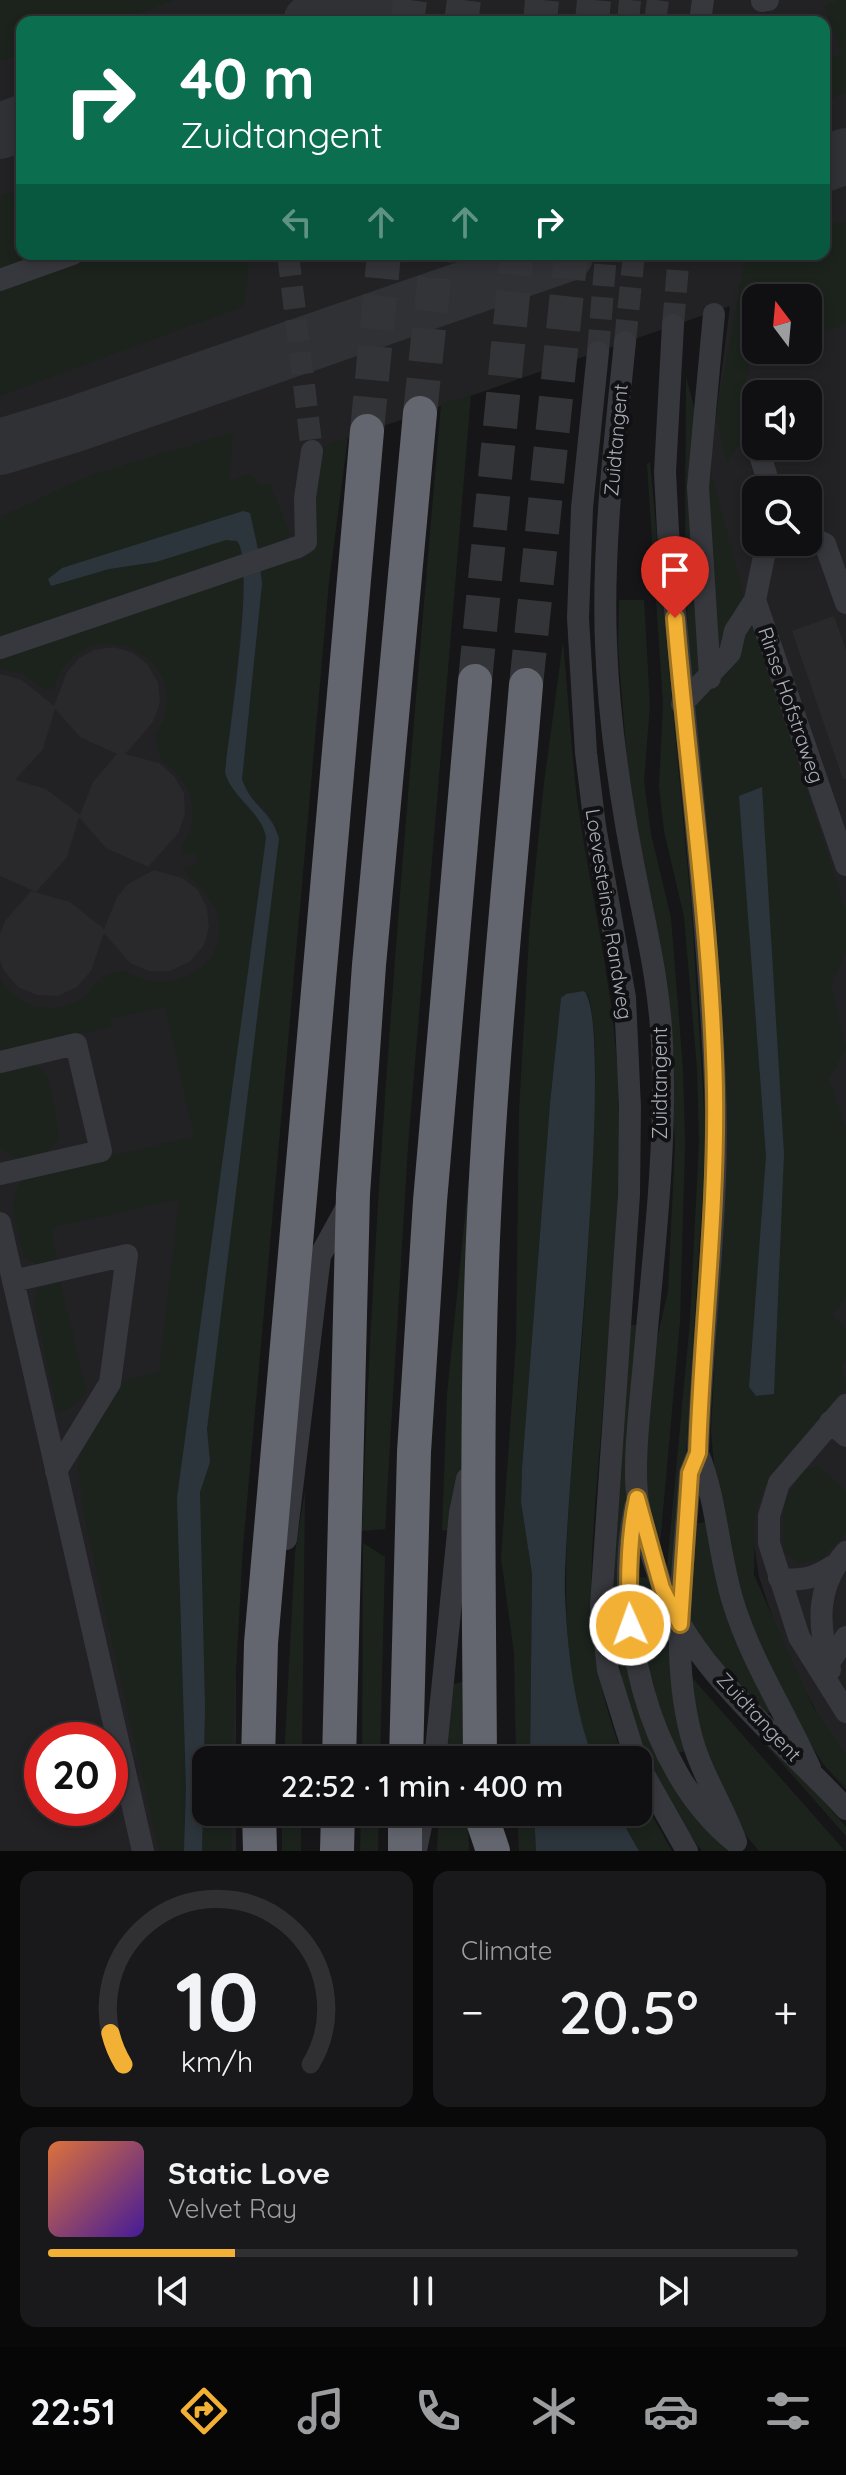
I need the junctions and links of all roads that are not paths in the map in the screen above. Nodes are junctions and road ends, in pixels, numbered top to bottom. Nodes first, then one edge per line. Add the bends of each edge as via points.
1 (56, 260) edge
2 (0, 280) edge
3 (714, 314) dead end
4 (673, 325) tunnel mouth
5 (625, 342) tunnel mouth
6 (598, 352) tunnel mouth
7 (420, 413) tunnel mouth
8 (367, 431) tunnel mouth
9 (312, 451) tunnel mouth
10 (822, 543) edge
11 (764, 556) edge
12 (755, 600) junction
13 (846, 603) edge
14 (0, 648) edge
15 (710, 678) junction
16 (475, 681) tunnel mouth
17 (526, 685) tunnel mouth
18 (582, 693) junction
19 (682, 704) junction
20 (619, 770) junction
21 (846, 865) edge
22 (0, 1062) edge
23 (0, 1174) edge
24 (353, 1194) junction
25 (0, 1223) edge
26 (13, 1281) junction
27 (846, 1405) edge
28 (838, 1429) edge
29 (477, 1430) junction
30 (698, 1453) junction
31 (56, 1471) junction
32 (637, 1498) junction
33 (840, 1559) edge
34 (779, 1578) junction
35 (680, 1624) junction
36 (846, 1637) edge
37 (261, 1643) junction
38 (829, 1663) junction
39 (833, 1691) junction
40 (846, 1712) edge
41 (258, 1746) edge
42 (339, 1746) edge
43 (406, 1746) edge
44 (436, 1746) edge
45 (480, 1746) edge
46 (632, 1746) edge
47 (810, 1769) junction
48 (652, 1789) edge
49 (846, 1809) edge
50 (259, 1826) edge
51 (338, 1826) edge
52 (405, 1826) edge
53 (421, 1826) edge
54 (480, 1826) edge
55 (485, 1826) edge
56 (740, 1847) edge
57 (143, 1851) edge
58 (260, 1851) edge
59 (337, 1851) edge
60 (405, 1851) edge
61 (416, 1851) edge
62 (481, 1851) edge
63 (493, 1851) edge
64 (687, 1851) edge

1 - 2 street
3 - 15 street via 698,487
4 - 19 street via 665,472
5 - 20 street, Zuidtangent via 611,486 606,644
6 - 18 street, Loevesteinse Randweg via 582,508
7 - 24 highway
8 - 37 highway
9 - 14 street via 306,542
10 - 13 street
11 - 12 street, Rinse Hofstraweg
12 - 15 street via 735,631 730,653
12 - 21 street, Rinse Hofstraweg
15 - 19 street
16 - 43 highway via 424,1295
17 - 29 highway via 493,1077
18 - 20 street
18 - 46 street, Loevesteinse Randweg via 595,826 625,998 629,1194 601,1606 608,1670
19 - 30 street via 715,1086
20 - 32 street, Zuidtangent via 654,960 662,1044 662,1123
22 - 23 street via 76,1044 101,1151
24 - 37 street via 320,1256 284,1552
24 - 42 highway
25 - 26 street
26 - 31 street
26 - 31 street via 127,1255 110,1383
27 - 28 street
28 - 34 street via 779,1483 769,1516 769,1543
29 - 44 street via 460,1513
29 - 45 highway
30 - 35 street via 690,1473
30 - 47 street, Zuidtangent via 747,1642
31 - 57 street
32 - 35 street, Zuidtangent via 662,1588
32 - 56 street via 628,1589 644,1690 666,1750 691,1796
33 - 34 street via 814,1578
33 - 38 street via 820,1601 820,1633
34 - 39 street via 799,1637
35 - 47 street, Zuidtangent via 745,1706
35 - 56 street via 682,1694 691,1737
36 - 38 street
37 - 41 highway
38 - 39 street
39 - 40 street
47 - 49 street, Zuidtangent
48 - 64 street, Loevesteinse Randweg
50 - 58 highway
51 - 59 highway
52 - 60 highway
53 - 61 street
54 - 62 highway
55 - 63 highway

